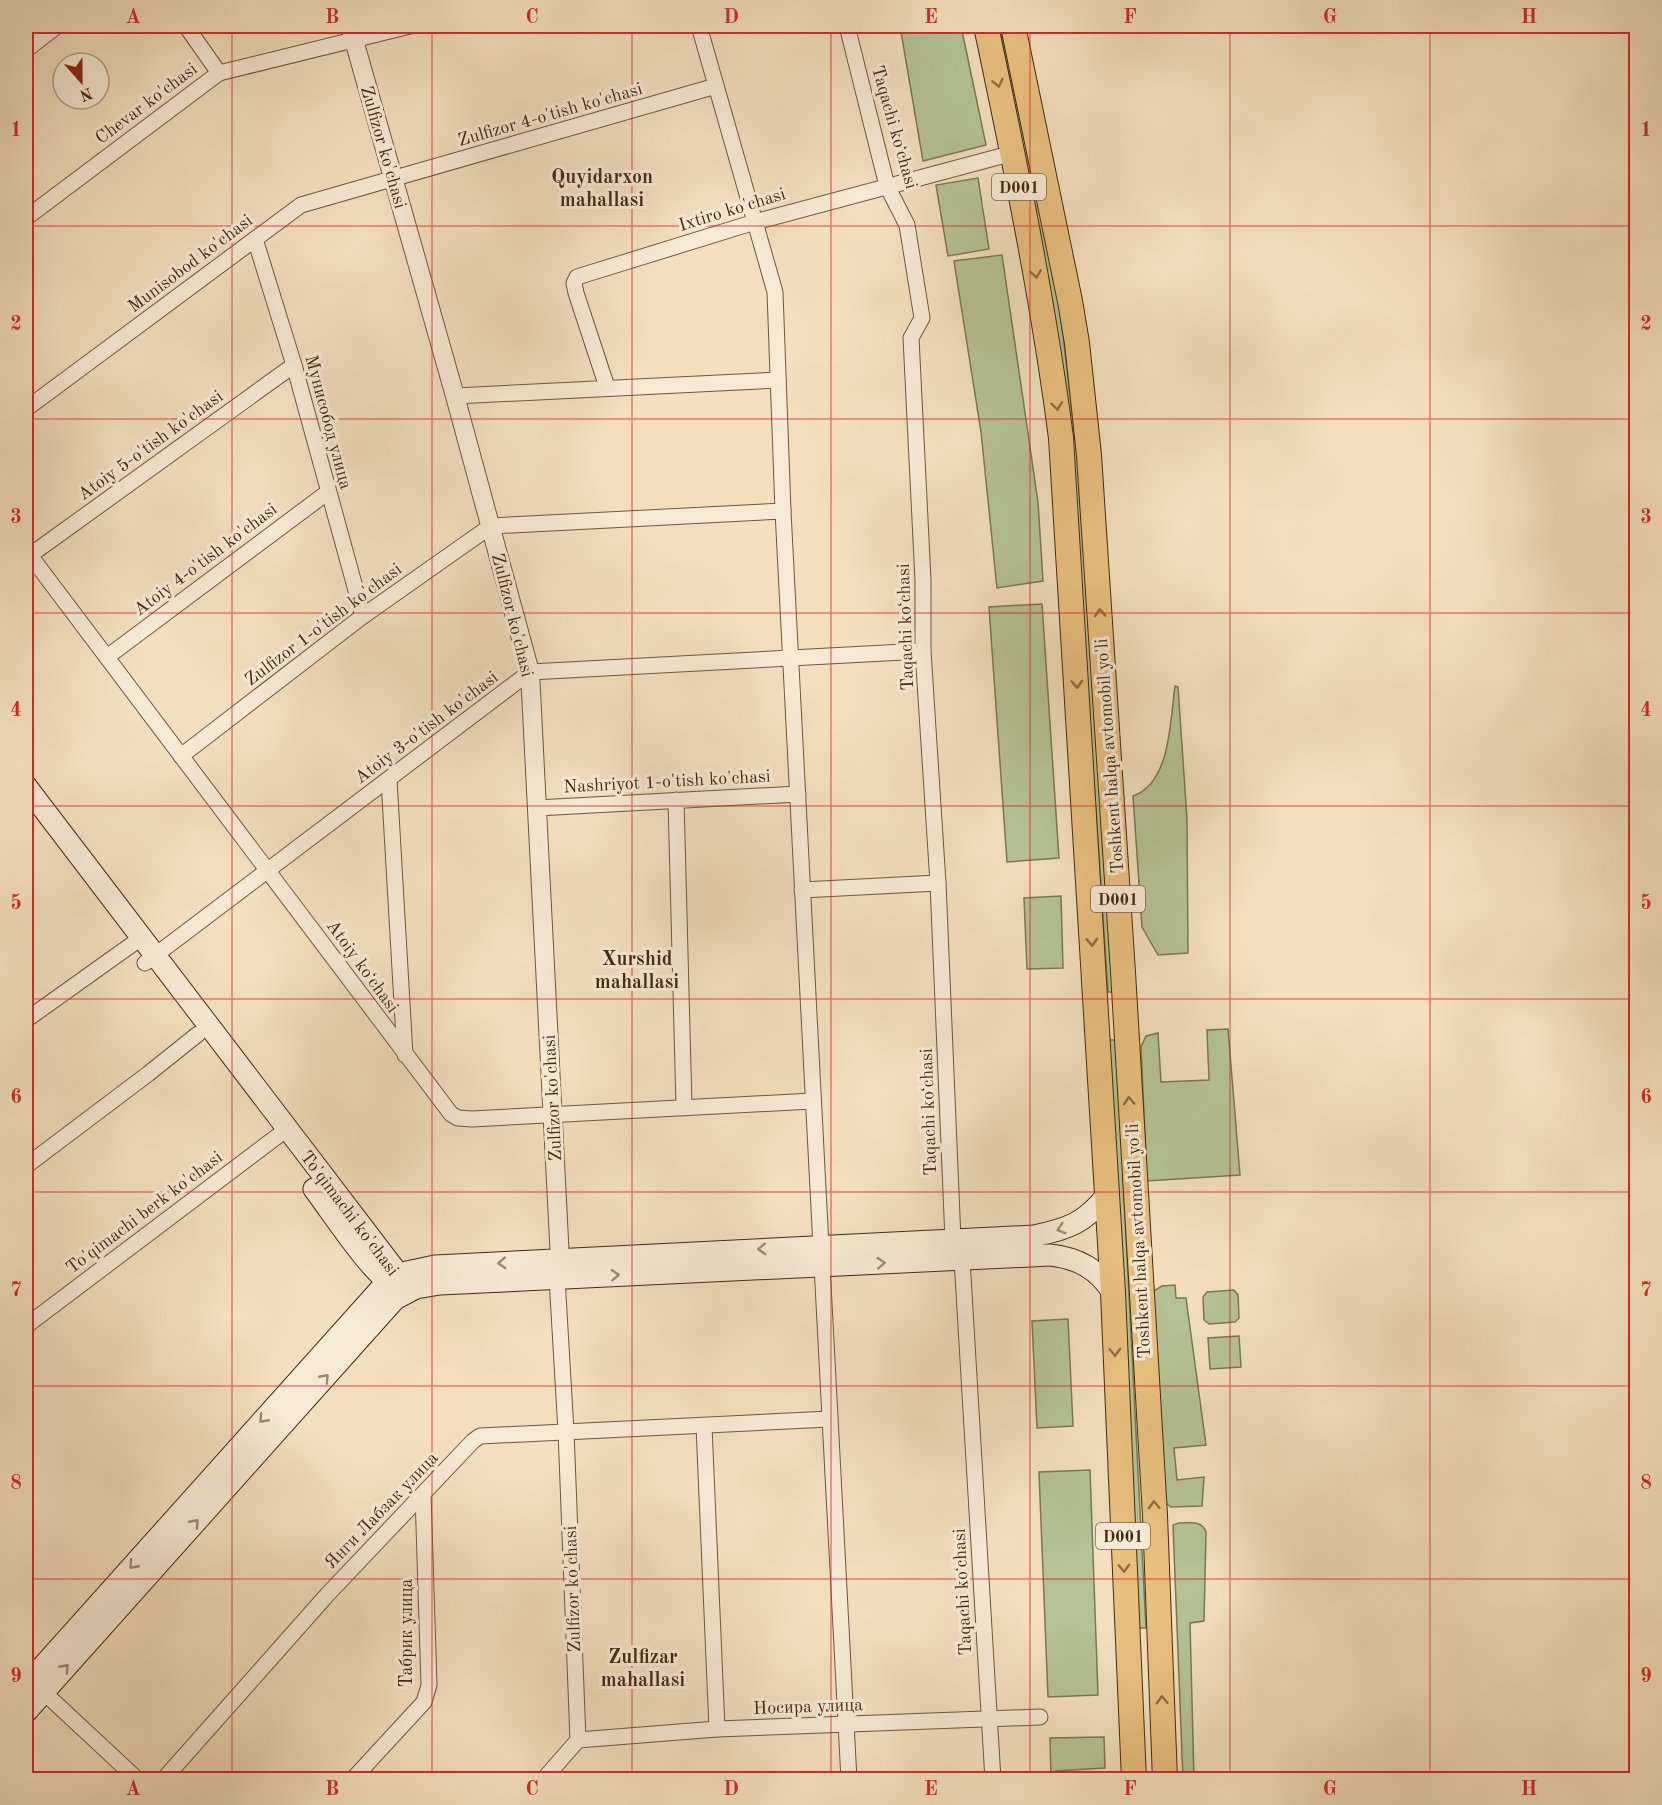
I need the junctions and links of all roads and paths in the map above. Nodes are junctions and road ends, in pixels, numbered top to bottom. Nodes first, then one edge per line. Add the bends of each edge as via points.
1 (57, 26) edge
2 (186, 26) edge
3 (410, 26) edge
4 (699, 26) edge
5 (847, 26) edge
6 (986, 26) edge
7 (1014, 26) edge
8 (352, 33) edge
9 (26, 50) edge
10 (219, 73) junction
11 (716, 86) junction
12 (1013, 153) junction
13 (394, 179) junction
14 (887, 186) junction
15 (26, 218) edge
16 (755, 222) junction
17 (255, 238) junction
18 (294, 365) junction
19 (778, 380) junction
20 (607, 387) junction
21 (455, 396) junction
22 (26, 409) edge
23 (328, 492) junction
24 (783, 511) junction
25 (491, 526) junction
26 (27, 553) edge
27 (363, 616) junction
28 (923, 651) junction
29 (106, 657) junction
30 (791, 658) junction
31 (530, 672) junction
32 (181, 756) junction
33 (389, 780) junction
34 (26, 786) edge
35 (798, 794) junction
36 (676, 800) junction
37 (26, 805) edge
38 (537, 808) junction
39 (268, 870) junction
40 (938, 883) junction
41 (802, 890) junction
42 (136, 941) junction
43 (150, 959) junction
44 (28, 1014) edge
45 (1126, 1020) junction
46 (1097, 1021) junction
47 (198, 1034) junction
48 (405, 1055) junction
49 (812, 1101) junction
50 (684, 1106) junction
51 (552, 1114) junction
52 (281, 1134) junction
53 (26, 1166) edge
54 (1107, 1195) junction
55 (1020, 1247) junction
56 (957, 1249) junction
57 (821, 1256) junction
58 (558, 1269) junction
59 (397, 1283) junction
60 (1113, 1293) junction
61 (26, 1326) edge
62 (830, 1419) junction
63 (704, 1426) junction
64 (566, 1431) junction
65 (423, 1494) junction
66 (1160, 1652) junction
67 (1127, 1653) junction
68 (33, 1686) edge
69 (26, 1712) edge
70 (1040, 1717) dead end
71 (990, 1719) junction
72 (846, 1724) junction
73 (717, 1730) junction
74 (578, 1740) junction
75 (1132, 1740) junction
76 (1163, 1740) junction
77 (138, 1779) edge
78 (163, 1779) edge
79 (352, 1779) edge
80 (543, 1779) edge
81 (849, 1779) edge
82 (993, 1779) edge
83 (1134, 1779) edge
84 (1165, 1779) edge

1 - 9 street
2 - 10 street
3 - 8 street, Chevar ko'chasi
4 - 11 street
5 - 14 street, Taqachi koʻchasi
6 -> 12 highway, Toshkent halqa avtomobil yo'li / D001
45 -> 7 highway, Toshkent halqa avtomobil yo'li / D001 via 1092,497 1077,343
8 - 10 street, Chevar ko'chasi
8 - 13 street, Zulfizor ko'chasi
10 - 15 street, Chevar ko'chasi
11 - 13 street, Zulfizor 4-o'tish ko'chasi
11 - 16 street
12 - 14 street, Ixtiro ko'chasi
12 -> 46 highway, Toshkent halqa avtomobil yo'li / D001 via 1048,337 1061,438
13 - 17 street, Munisobod ko'chasi via 308,202
13 - 21 street, Zulfizor ko'chasi
14 - 16 street, Ixtiro ko'chasi
14 - 28 street, Taqachi koʻchasi via 907,225 922,318 911,338
16 - 19 street via 775,292
16 - 20 street, Ixtiro ko'chasi via 577,277 576,293
17 - 18 street, Мунисобод улица
17 - 22 street, Munisobod ko'chasi
18 - 23 street, Мунисобод улица
18 - 26 street, Atoiy 5-o'tish ko'chasi
19 - 20 street
19 - 24 street
20 - 21 street
21 - 25 street, Zulfizor ko'chasi
23 - 27 street, Мунисобод улица
23 - 29 street, Atoiy 4-o'tish ko'chasi
24 - 25 street
24 - 30 street
25 - 27 street, Zulfizor 1-o'tish ko'chasi
25 - 31 street, Zulfizor ko'chasi
26 - 29 street, Atoiy koʻchasi
27 - 32 street, Zulfizor 1-o'tish ko'chasi
28 - 30 street
28 - 40 street, Taqachi koʻchasi
29 - 32 street, Atoiy koʻchasi
30 - 31 street
30 - 35 street
31 - 33 street, Atoiy 3-o'tish ko'chasi
31 - 38 street, Zulfizor ko'chasi
32 - 39 street, Atoiy koʻchasi
33 - 39 street, Atoiy 3-o'tish ko'chasi
33 - 48 street
34 - 42 main road, To'qimachi ko'chasi
35 - 36 street, Nashriyot 1-o'tish ko'chasi
35 - 41 street
36 - 38 street, Nashriyot 1-o'tish ko'chasi
36 - 50 street
37 - 42 main road, To'qimachi ko'chasi
38 - 51 street, Zulfizor ko'chasi
39 - 43 street, Atoiy 3-o'tish ko'chasi
39 - 48 street, Atoiy koʻchasi
40 - 41 street
40 - 56 street, Taqachi koʻchasi
41 - 49 street
42 - 43 main road, To'qimachi ko'chasi
42 - 44 street
43 - 47 main road, To'qimachi ko'chasi
43 - 52 main road, To'qimachi ko'chasi
45 - 46 highway
66 -> 45 highway, Toshkent halqa avtomobil yo'li / D001
46 - 54 highway, Toshkent halqa avtomobil yo'li / D001
47 - 52 main road, To'qimachi ko'chasi
47 - 53 street
48 - 51 street, Atoiy koʻchasi via 445,1108 458,1118
49 - 50 street, Atoiy koʻchasi
49 - 57 street
50 - 51 street, Atoiy koʻchasi
51 - 58 street, Zulfizor ko'chasi
52 - 59 main road, To'qimachi ko'chasi via 365,1257
52 - 61 street, To'qimachi berk ko'chasi
54 -> 55 main road via 1075,1225
54 - 60 highway, Toshkent halqa avtomobil yo'li / D001
55 - 56 main road
55 - 60 main road via 1082,1262 1098,1273
56 - 57 main road
56 - 71 street, Taqachi koʻchasi
57 - 58 main road
57 - 62 street
58 - 59 main road via 434,1284
58 - 64 street, Zulfizor ko'chasi
59 - 68 main road
60 -> 67 highway, Toshkent halqa avtomobil yo'li / D001
62 - 63 street, Янги Лабзак улица
62 - 72 street
63 - 64 street, Янги Лабзак улица
63 - 73 street
64 - 65 street, Янги Лабзак улица via 480,1436
64 - 74 street, Zulfizor ko'chasi
65 - 78 street, Янги Лабзак улица
65 - 79 street, Табрик улица via 428,1692 424,1702
66 - 67 highway
76 -> 66 highway, Toshkent halqa avtomobil yo'li / D001
67 - 75 highway, Toshkent halqa avtomobil yo'li / D001
68 - 69 main road
68 - 77 street
70 - 71 street, Носира улица
71 - 72 street, Носира улица
71 - 82 street, Taqachi koʻchasi
72 - 73 street, Носира улица
72 - 81 street
73 - 74 street, Носира улица
74 - 80 street
75 - 76 highway
75 - 83 highway, Toshkent halqa avtomobil yo'li / D001
76 - 84 highway, Toshkent halqa avtomobil yo'li / D001

